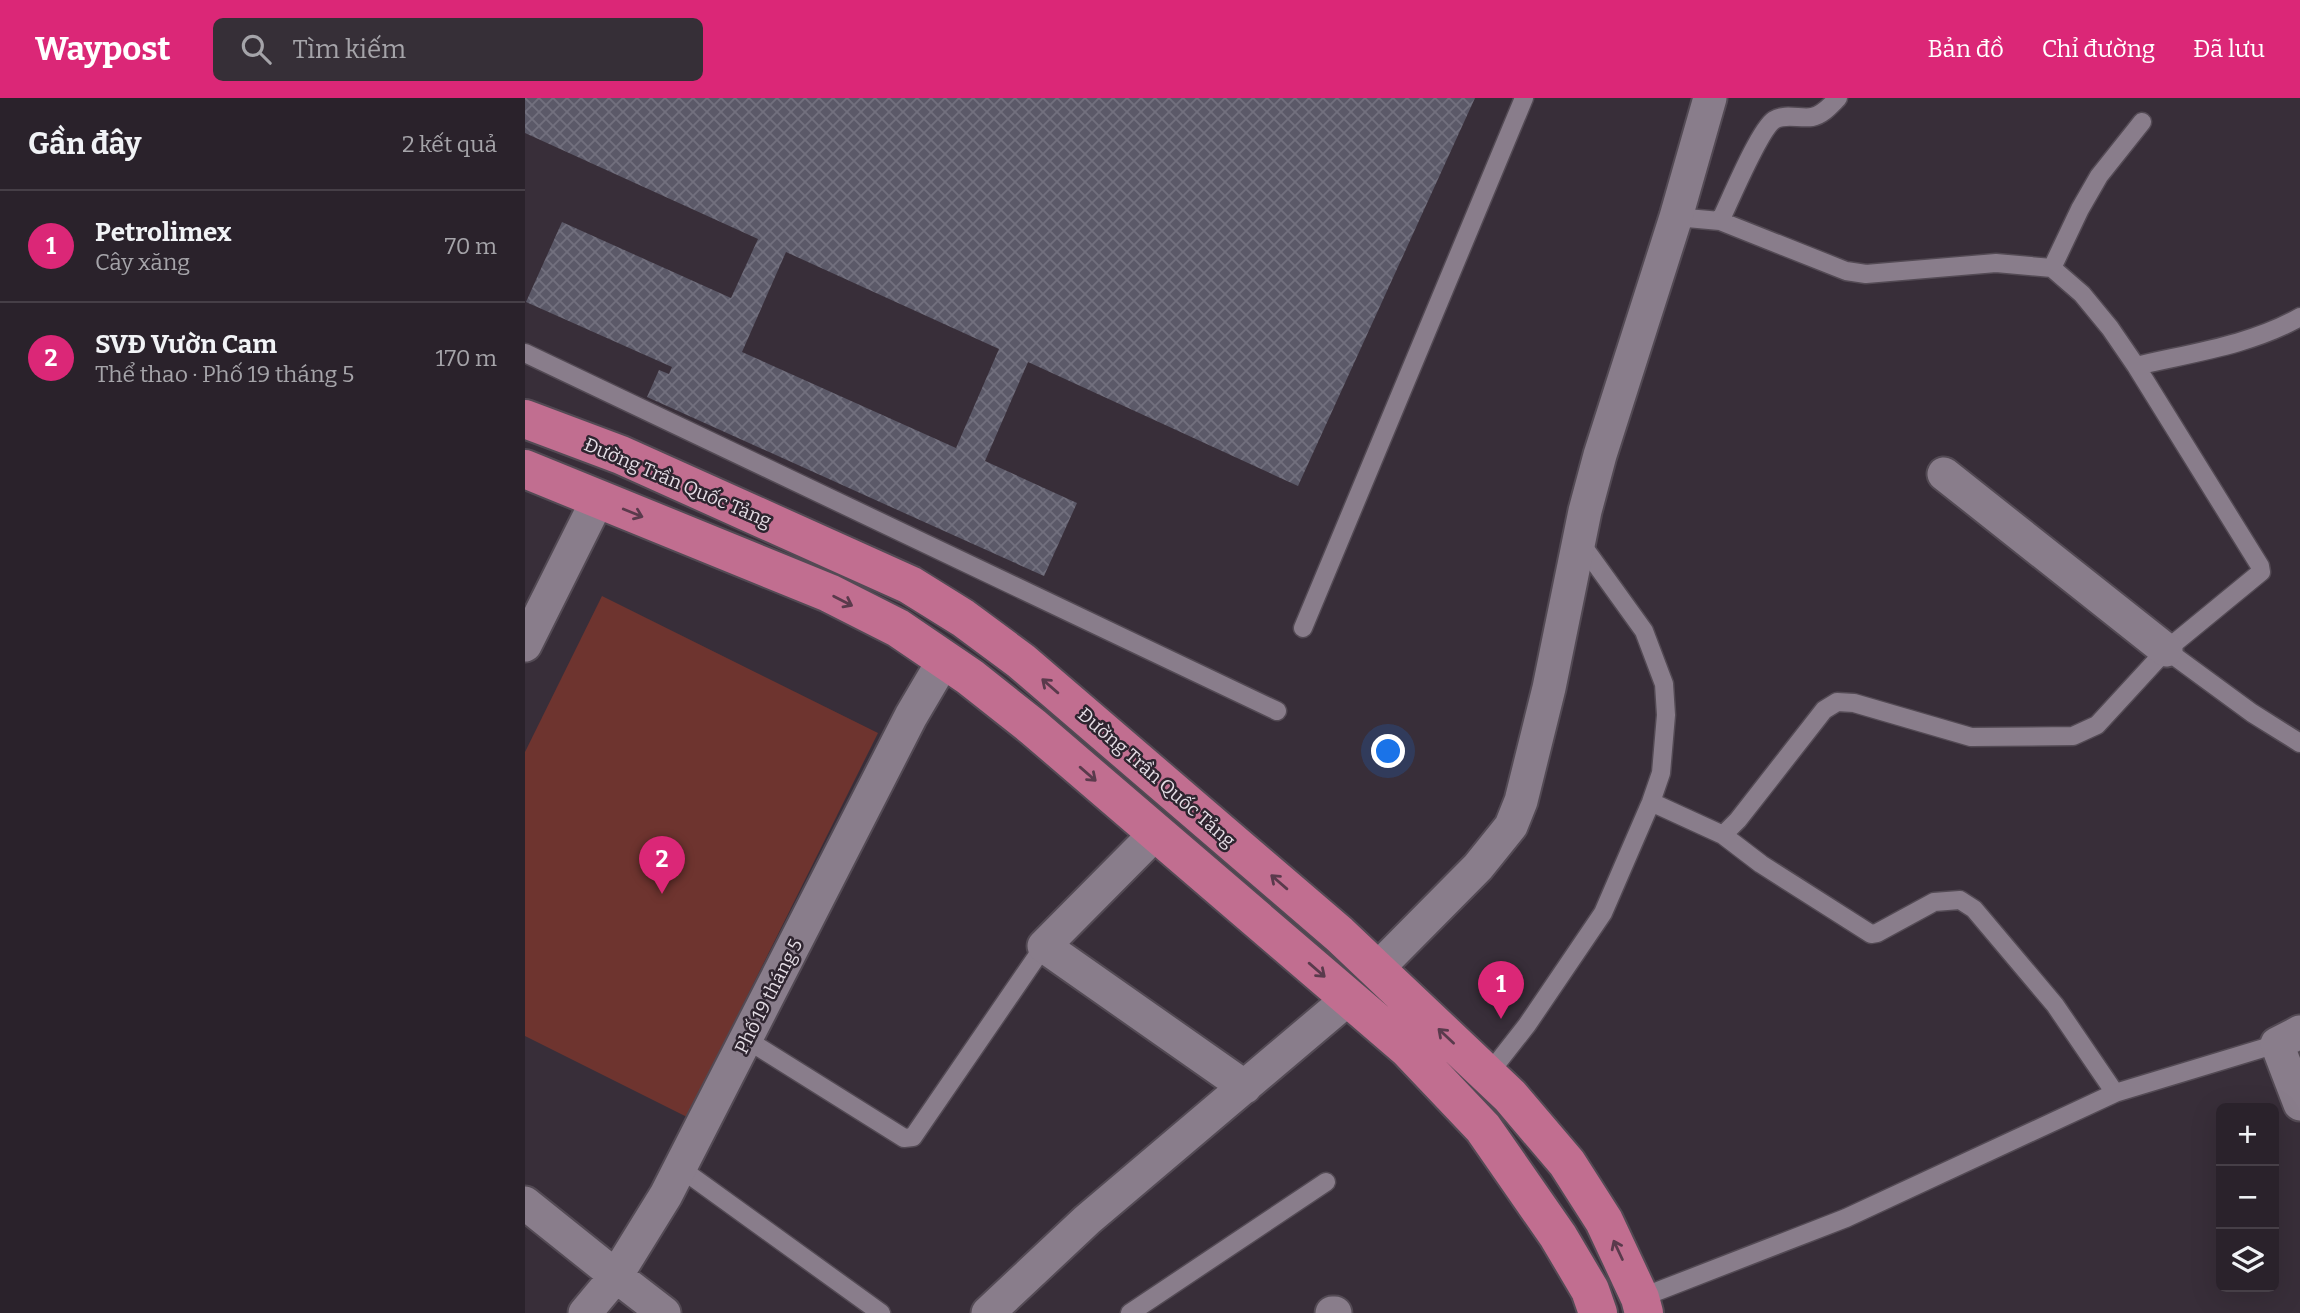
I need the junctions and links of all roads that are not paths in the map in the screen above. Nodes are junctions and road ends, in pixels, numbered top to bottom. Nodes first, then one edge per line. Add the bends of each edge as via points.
1 (1524, 98) edge
2 (1710, 98) edge
3 (1838, 98) edge
4 (2142, 122) dead end
5 (1676, 217) junction
6 (1720, 221) junction
7 (2052, 268) junction
8 (2300, 317) edge
9 (525, 353) edge
10 (2136, 366) junction
11 (525, 419) edge
12 (525, 469) edge
13 (1944, 474) dead end
14 (598, 499) junction
15 (1580, 542) junction
16 (1303, 628) dead end
17 (525, 645) edge
18 (2166, 650) junction
19 (944, 660) junction
20 (1277, 711) dead end
21 (2300, 743) edge
22 (1651, 802) junction
23 (1156, 832) junction
24 (1723, 835) junction
25 (1044, 946) junction
26 (1376, 970) junction
27 (1349, 998) junction
28 (2288, 1038) edge
29 (746, 1040) junction
30 (1487, 1076) junction
31 (1245, 1087) junction
32 (2115, 1093) junction
33 (2300, 1104) edge
34 (680, 1168) junction
35 (1326, 1182) dead end
36 (525, 1203) edge
37 (616, 1276) junction
38 (1642, 1306) edge
39 (1592, 1311) edge
40 (585, 1313) edge
41 (664, 1313) edge
42 (881, 1313) edge
43 (988, 1313) edge
44 (1130, 1313) edge

1 - 16 lane
2 - 5 street
3 - 6 lane via 1821,114 1772,121
4 - 7 lane via 2099,176
5 - 6 lane
5 - 15 street via 1600,455
6 - 7 lane via 1846,271 1866,274 1996,264
7 - 10 lane via 2082,294
8 - 10 lane via 2281,328 2228,344
9 - 20 lane
10 - 18 lane via 2261,572
26 -> 11 highway, Đường Trần Quốc Tảng via 1021,661 963,618 910,585 621,455
12 - 14 highway
13 - 18 street
14 - 17 street
14 -> 19 highway via 828,593 898,628
15 - 22 lane via 1644,632 1664,684 1661,773
15 - 26 street via 1549,688 1511,827
18 - 21 lane
18 - 24 lane via 2097,725 2073,736 1971,737 1837,702 1824,710
19 -> 23 highway via 1033,727
19 - 29 street, Phố 19 tháng 5
22 - 24 lane
22 - 30 lane via 1603,913
23 - 25 street
23 -> 27 highway
24 - 32 lane via 1871,934 1934,902 1960,900 1974,909 2055,1005
25 - 29 lane via 913,1137 904,1138
25 - 31 street
30 -> 26 highway, Đường Trần Quốc Tảng
27 - 31 street
27 - 39 highway via 1407,1048 1483,1128 1558,1236 1590,1290
28 - 32 lane
28 - 33 street
29 - 34 street, Phố 19 tháng 5
38 -> 30 highway, Đường Trần Quốc Tảng via 1604,1221 1567,1163
31 - 43 street via 1087,1220
32 - 38 lane
34 - 37 street, Phố 19 tháng 5
34 - 42 lane
35 - 44 lane
36 - 37 street
37 - 40 street, Phố 19 tháng 5
37 - 41 street

